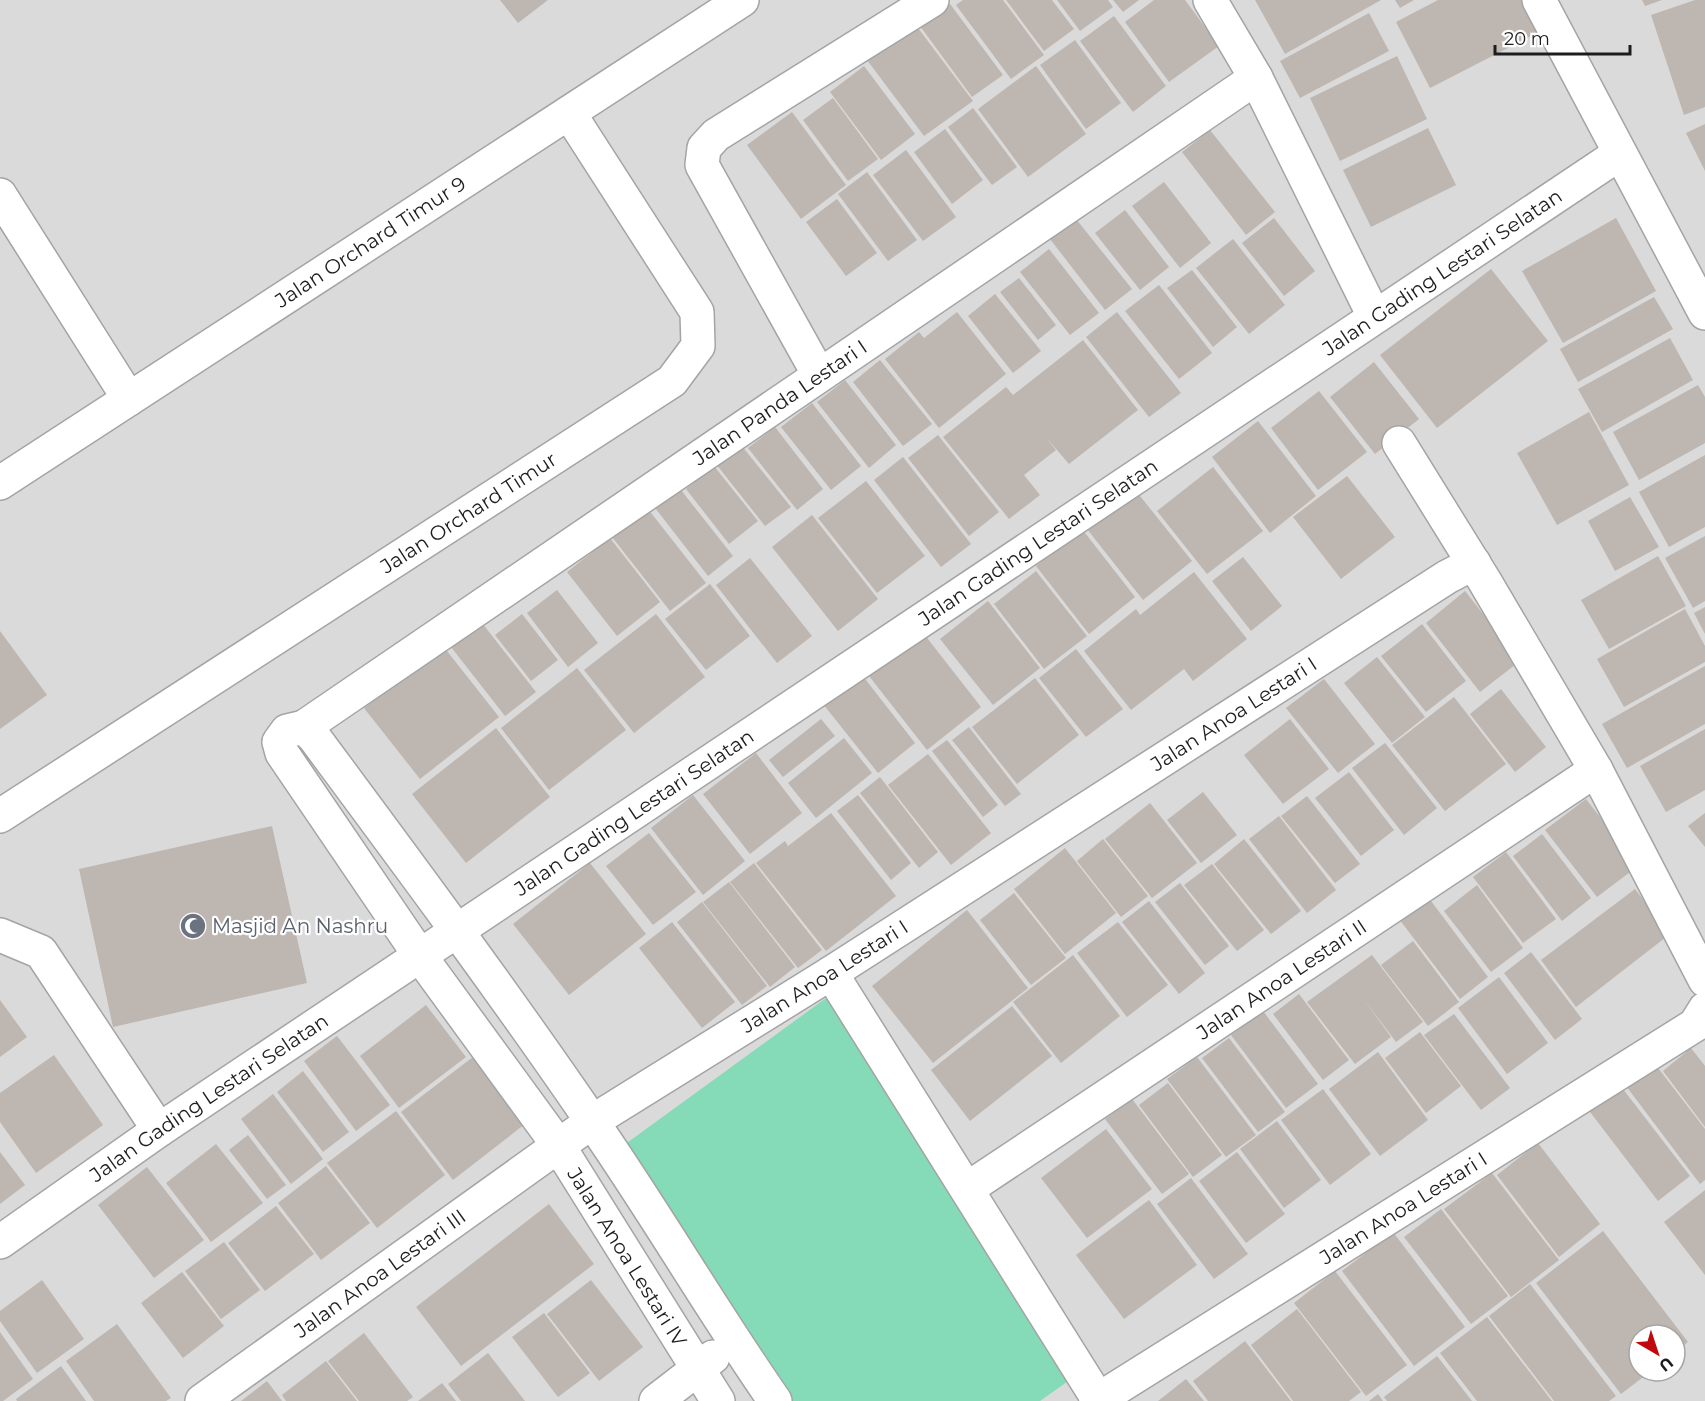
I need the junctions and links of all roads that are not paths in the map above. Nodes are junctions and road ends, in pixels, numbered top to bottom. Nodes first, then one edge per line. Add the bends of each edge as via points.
1 (742, 0) edge
2 (932, 0) edge
3 (1210, 0) edge
4 (1539, 0) edge
5 (1256, 78) junction
6 (570, 113) junction
7 (1619, 154) junction
8 (0, 195) edge
9 (1705, 313) edge
10 (1374, 316) junction
11 (819, 375) junction
12 (129, 399) junction
13 (1399, 443) dead end
14 (0, 483) edge
15 (1474, 563) junction
16 (304, 727) junction
17 (1596, 770) junction
18 (0, 816) edge
19 (457, 930) junction
20 (0, 935) edge
21 (420, 956) junction
22 (831, 973) junction
23 (1705, 980) edge
24 (1705, 1009) edge
25 (592, 1121) junction
26 (159, 1130) junction
27 (558, 1145) junction
28 (967, 1189) junction
29 (0, 1242) edge
30 (733, 1342) junction
31 (696, 1369) junction
32 (1097, 1400) edge
33 (202, 1401) edge
34 (656, 1401) edge
35 (718, 1401) edge
36 (775, 1401) edge

1 - 6 street, Jalan Orchard Timur 9
2 - 11 street via 716,135 704,148 702,165
3 - 5 street
4 - 7 street
5 - 10 street
5 - 11 street, Jalan Panda Lestari I
6 - 12 street, Jalan Orchard Timur 9
6 - 18 street, Jalan Orchard Timur via 696,312 698,346 672,381
7 - 9 street
7 - 10 street, Jalan Gading Lestari Selatan
8 - 12 street
10 - 19 street, Jalan Gading Lestari Selatan
11 - 16 street, Jalan Panda Lestari I
12 - 14 street, Jalan Orchard Timur 9
13 - 15 street
15 - 17 street
15 - 22 street, Jalan Anoa Lestari I
16 - 19 street
16 - 21 street via 287,731 280,738 282,753
17 - 23 street
17 - 28 street, Jalan Anoa Lestari II
19 - 21 street, Jalan Gading Lestari Selatan
19 - 25 street
20 - 26 street via 41,952
21 - 26 street, Jalan Gading Lestari Selatan
21 - 27 street
22 - 25 street, Jalan Anoa Lestari I
22 - 28 street
24 - 32 street, Jalan Anoa Lestari I via 1695,1025
25 - 27 street, Jalan Anoa Lestari I
25 - 30 street
26 - 29 street, Jalan Gading Lestari Selatan
27 - 31 street, Jalan Anoa Lestari IV
27 - 33 street, Jalan Anoa Lestari III
28 - 32 street
30 - 31 street, Jalan Anoa Lestari IV
30 - 36 street
31 - 34 street, Jalan Anoa Lestari IV
31 - 35 street, Jalan Anoa Lestari IV

